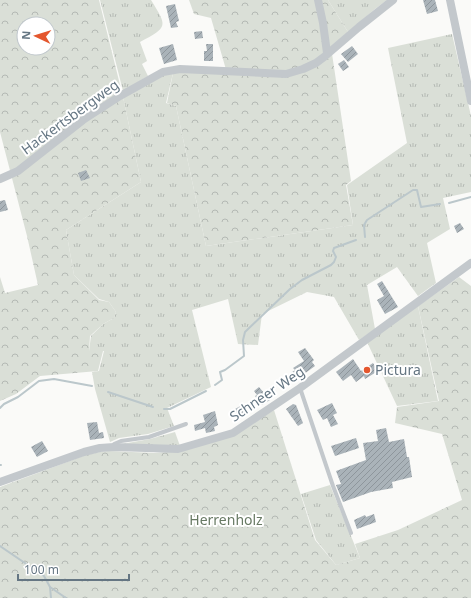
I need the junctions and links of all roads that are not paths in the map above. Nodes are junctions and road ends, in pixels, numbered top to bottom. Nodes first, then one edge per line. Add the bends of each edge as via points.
1 (318, 0) edge
2 (393, 0) edge
3 (450, 0) edge
4 (327, 53) junction
5 (471, 101) edge
6 (0, 179) edge
7 (471, 263) edge
8 (300, 388) junction
9 (186, 424) dead end
10 (114, 447) junction
11 (0, 482) edge
12 (351, 533) dead end

1 - 4 street
2 - 4 street, Hackertsbergweg
3 - 5 street
4 - 6 street, Hackertsbergweg via 316,62 286,74 180,69 163,72 83,120 18,171
7 - 8 street, Schneer Weg
8 - 10 street, Schneer Weg via 233,433 178,449
8 - 12 lane
9 - 10 lane via 149,437 121,441 114,444
10 - 11 street, Schneer Weg via 84,452

